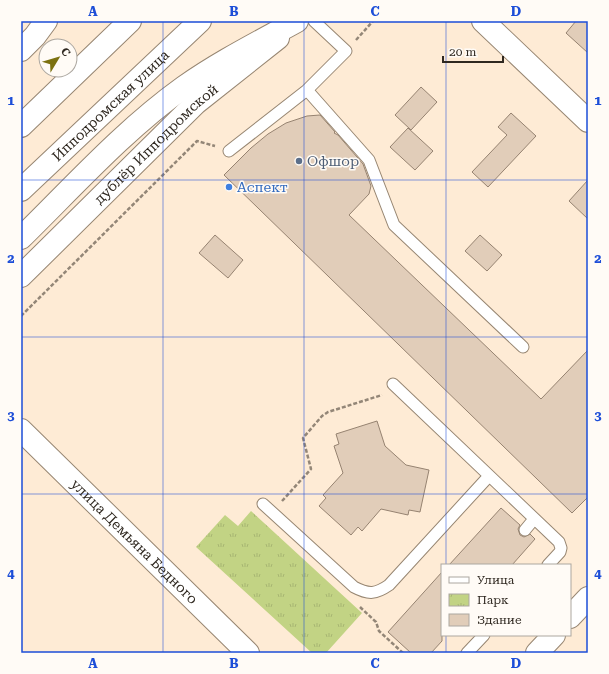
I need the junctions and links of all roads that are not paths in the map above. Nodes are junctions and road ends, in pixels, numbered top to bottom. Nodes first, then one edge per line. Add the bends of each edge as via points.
1 (46, 21) edge
2 (130, 21) edge
3 (200, 21) edge
4 (298, 21) edge
5 (314, 21) edge
6 (483, 21) edge
7 (21, 50) edge
8 (307, 90) junction
9 (588, 121) edge
10 (21, 126) edge
11 (229, 151) road end
12 (21, 190) edge
13 (21, 238) edge
14 (21, 276) edge
15 (524, 347) dead end
16 (396, 387) road end
17 (21, 430) edge
18 (489, 476) junction
19 (263, 504) dead end
20 (534, 519) junction
21 (525, 530) dead end
22 (549, 564) edge
23 (588, 598) edge
24 (571, 616) edge
25 (483, 636) edge
26 (553, 636) edge
27 (248, 653) edge
28 (467, 653) edge
29 (537, 653) edge

1 - 7 main road
2 - 10 main road
3 - 12 main road, Ипподромская улица
4 - 13 main road via 184,86 144,118
4 - 14 main road, дублёр Ипподромской via 196,103
5 - 8 lane via 346,51
6 - 9 main road
8 - 11 lane
8 - 15 lane via 369,160 394,225
16 - 18 lane
17 - 27 main road, улица Демьяна Бедного
18 - 19 lane via 389,585 373,593 363,592 354,587
18 - 20 lane
20 - 21 lane
20 - 22 lane via 559,542 561,548
23 - 24 main road
25 - 28 lane
26 - 29 main road

